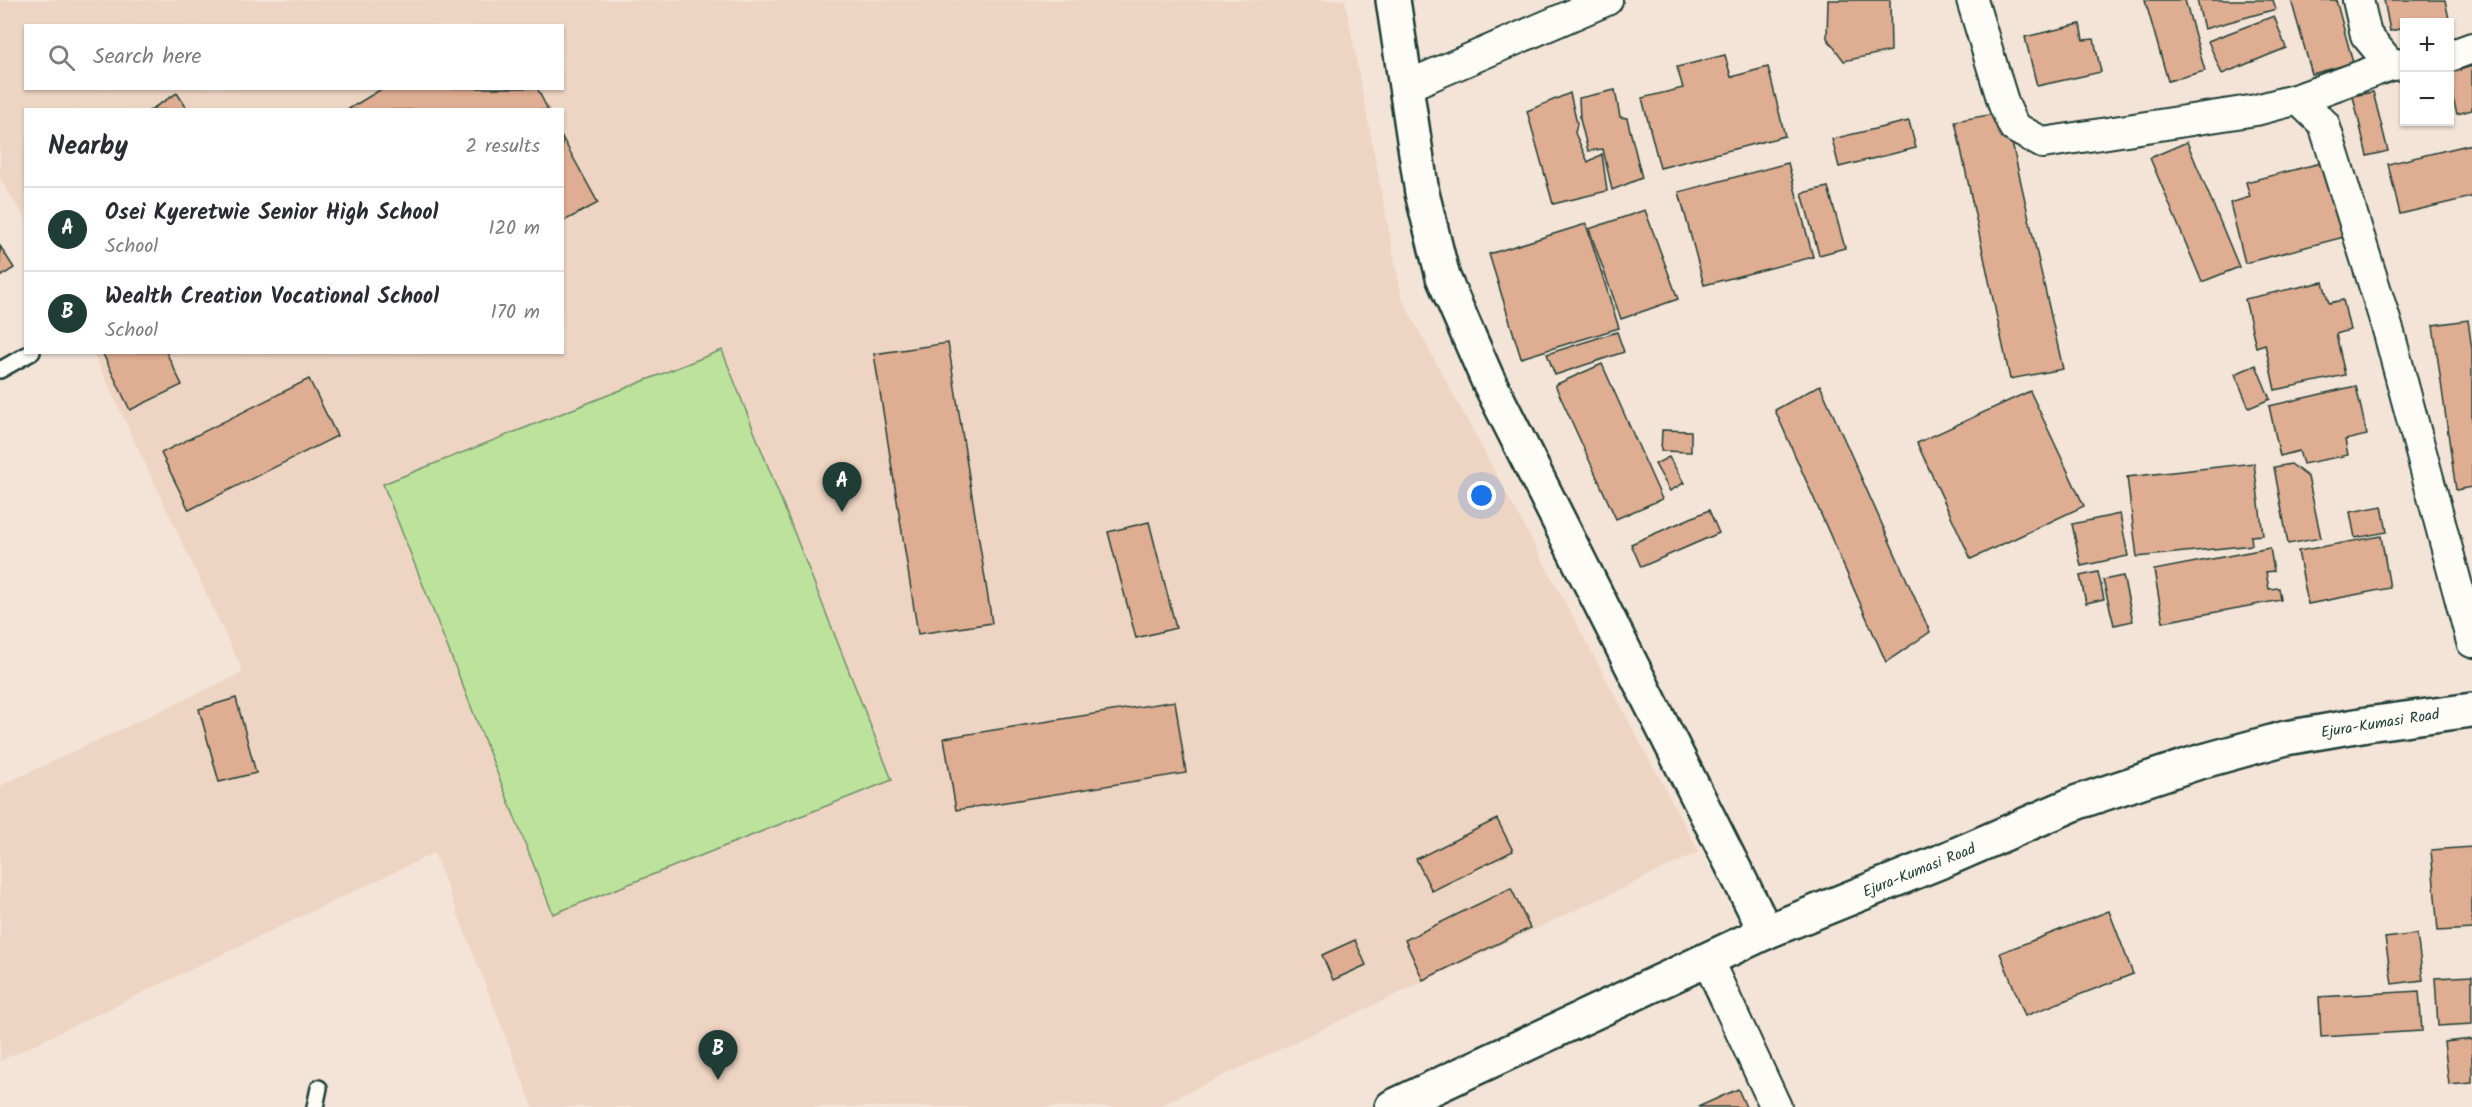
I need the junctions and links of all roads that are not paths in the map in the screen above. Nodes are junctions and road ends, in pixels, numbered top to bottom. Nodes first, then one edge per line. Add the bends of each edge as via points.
1 (1393, 0) edge
2 (1607, 0) edge
3 (1972, 0) edge
4 (2358, 0) edge
5 (2472, 48) edge
6 (2454, 55) edge
7 (2398, 65) edge
8 (1407, 86) junction
9 (2298, 99) junction
10 (28, 354) edge
11 (0, 370) edge
12 (2472, 642) edge
13 (2472, 710) edge
14 (1766, 932) junction
15 (1707, 959) junction
16 (319, 1088) dead end
17 (315, 1107) edge
18 (1392, 1107) edge
19 (1776, 1107) edge

1 - 8 main road
2 - 8 street
3 - 9 street via 2014,127 2043,143 2256,110
4 - 7 street via 2366,35
5 - 6 street
7 - 9 street
8 - 14 main road via 1422,194 1443,277 1487,378
9 - 12 street via 2324,124 2389,333
10 - 11 lane
13 - 14 main road, Ejura-Kumasi Road via 2286,738 2196,763 2078,802
14 - 15 main road, Ejura-Kumasi Road
15 - 18 main road, Ejura-Kumasi Road
15 - 19 street
16 - 17 lane

